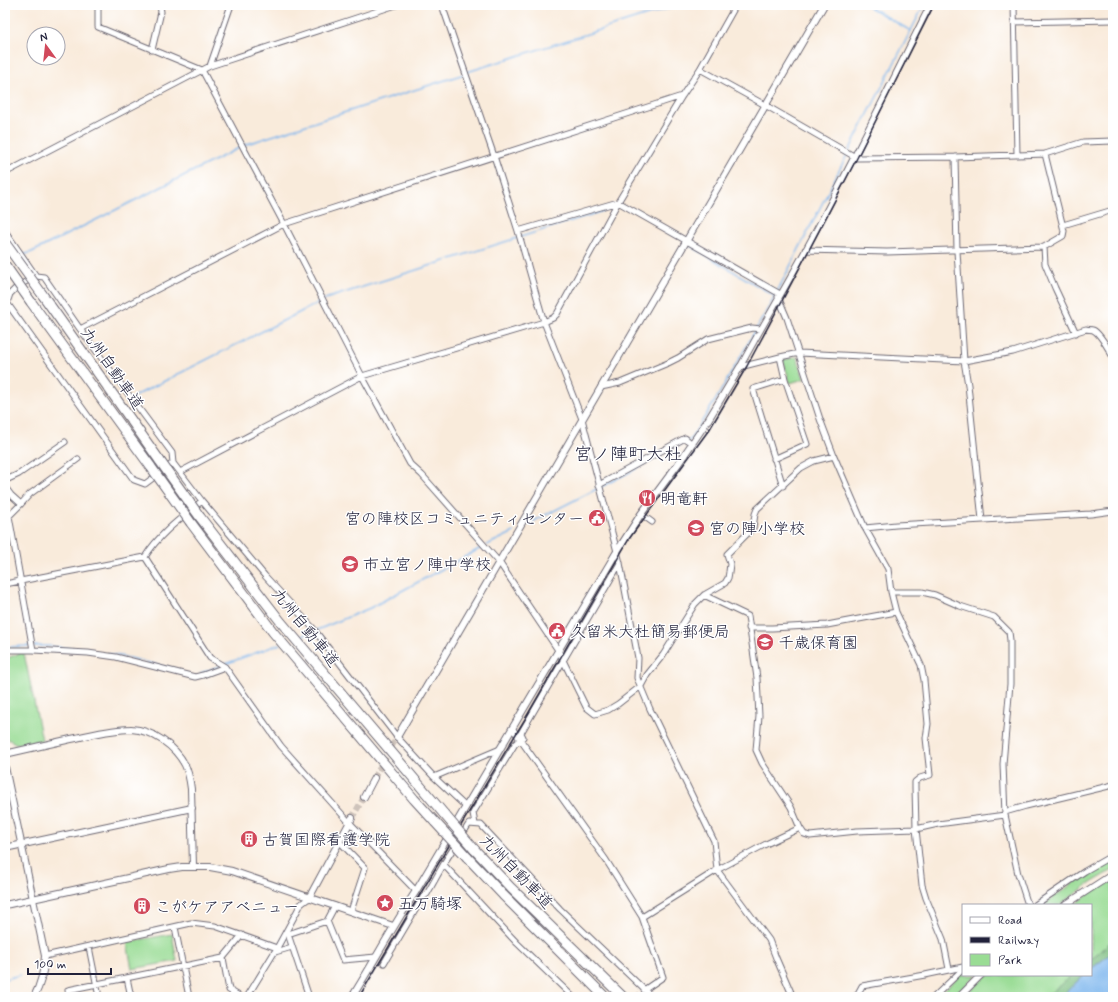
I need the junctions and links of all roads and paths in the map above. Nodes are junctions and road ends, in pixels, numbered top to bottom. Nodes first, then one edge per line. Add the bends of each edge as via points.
1 (98, 5) edge
2 (160, 5) edge
3 (231, 5) edge
4 (396, 5) edge
5 (442, 5) edge
6 (736, 5) edge
7 (824, 5) edge
8 (930, 5) edge
9 (1014, 5) edge
10 (1113, 20) edge
11 (1014, 22) junction
12 (152, 50) junction
13 (210, 66) junction
14 (700, 69) junction
15 (202, 70) junction
16 (682, 96) junction
17 (765, 105) junction
18 (1113, 142) edge
19 (1045, 154) junction
20 (1017, 155) junction
21 (494, 156) junction
22 (854, 157) junction
23 (955, 157) junction
24 (5, 173) edge
25 (618, 202) junction
26 (1113, 210) edge
27 (284, 224) junction
28 (1063, 225) junction
29 (5, 230) edge
30 (518, 231) junction
31 (686, 240) junction
32 (5, 243) edge
33 (1044, 247) junction
34 (805, 250) junction
35 (957, 250) junction
36 (5, 265) edge
37 (36, 276) junction
38 (779, 296) junction
39 (544, 322) junction
40 (80, 329) junction
41 (760, 329) junction
42 (1076, 333) junction
43 (799, 353) junction
44 (780, 357) junction
45 (1113, 357) edge
46 (964, 361) junction
47 (740, 367) junction
48 (362, 376) junction
49 (785, 378) junction
50 (601, 388) junction
51 (582, 419) junction
52 (65, 442) dead end
53 (692, 444) junction
54 (834, 456) junction
55 (78, 459) dead end
56 (774, 459) junction
57 (173, 463) junction
58 (180, 472) junction
59 (5, 483) edge
60 (599, 485) junction
61 (783, 486) junction
62 (5, 487) edge
63 (202, 501) junction
64 (21, 504) junction
65 (1113, 511) edge
66 (641, 514) junction
67 (982, 520) junction
68 (652, 522) dead end
69 (865, 528) junction
70 (616, 553) junction
71 (145, 557) junction
72 (499, 562) junction
73 (620, 563) junction
74 (20, 581) junction
75 (5, 584) edge
76 (891, 592) junction
77 (704, 595) junction
78 (896, 612) junction
79 (749, 628) junction
80 (5, 650) edge
81 (33, 650) junction
82 (558, 650) junction
83 (564, 662) junction
84 (225, 667) junction
85 (641, 686) junction
86 (512, 728) junction
87 (397, 737) junction
88 (520, 739) junction
89 (500, 749) junction
90 (5, 754) edge
91 (5, 767) edge
92 (434, 777) junction
93 (374, 778) tunnel mouth
94 (1113, 785) edge
95 (364, 797) tunnel mouth
96 (465, 806) junction
97 (192, 808) junction
98 (1005, 814) junction
99 (350, 820) junction
100 (474, 824) junction
101 (800, 828) junction
102 (916, 829) junction
103 (339, 841) junction
104 (22, 844) junction
105 (5, 848) edge
106 (1113, 855) edge
107 (444, 865) junction
108 (193, 866) junction
109 (717, 870) junction
110 (1113, 874) edge
111 (416, 891) junction
112 (33, 898) junction
113 (309, 898) junction
114 (5, 904) edge
115 (1028, 904) edge
116 (1036, 904) edge
117 (1067, 904) edge
118 (335, 906) junction
119 (351, 911) junction
120 (642, 917) junction
121 (327, 921) junction
122 (393, 926) junction
123 (175, 927) junction
124 (287, 932) junction
125 (242, 935) junction
126 (89, 947) junction
127 (292, 947) junction
128 (276, 950) junction
129 (45, 956) junction
130 (376, 957) junction
131 (223, 958) junction
132 (384, 963) dead end
133 (182, 966) junction
134 (962, 968) edge
135 (962, 969) edge
136 (949, 970) junction
137 (980, 976) edge
138 (127, 978) junction
139 (96, 984) junction
140 (644, 990) junction
141 (34, 997) edge
142 (69, 997) edge
143 (99, 997) edge
144 (131, 997) edge
145 (189, 997) edge
146 (241, 997) edge
147 (247, 997) edge
148 (309, 997) edge
149 (352, 997) edge
150 (573, 997) edge
151 (605, 997) edge
152 (622, 997) edge
153 (652, 997) edge
154 (793, 997) edge
155 (856, 997) edge
156 (934, 997) edge
157 (959, 997) edge

1 - 12 street via 98,27
2 - 12 street via 161,12
3 - 13 street
4 - 13 street
5 - 21 street
6 - 14 street
7 - 17 street
8 - 22 street
9 - 11 street
10 - 11 street
11 - 20 street
12 - 15 street
13 - 15 street
14 - 16 street
14 - 17 street
15 - 24 street
15 - 27 street
16 - 21 street
16 - 25 street
17 - 22 street
17 - 31 street
18 - 19 street via 1083,142
19 - 20 street
19 - 28 street
20 - 23 street
21 - 27 street
21 - 30 street
22 - 23 street
22 - 34 street
23 - 35 street
25 - 30 street
25 - 31 street
25 - 39 street via 557,314
26 - 28 street
27 - 40 street
27 - 48 street
28 - 33 street via 1063,236
29 - 37 street
30 - 39 street
31 - 38 street
31 - 50 street
32 - 152 highway, 九州自動車道, bridge via 200,516 281,622 474,849
33 - 35 street
33 - 42 street via 1045,264
34 - 35 street
34 - 38 street
35 - 46 street
36 - 151 highway, 九州自動車道, bridge via 273,632 435,822 503,895
37 - 40 street via 44,277
37 - 57 street via 18,286 10,294 7,303 134,480 145,484
38 - 41 street
38 - 43 street
39 - 48 street
39 - 51 street
40 - 57 street via 172,453
41 - 47 street
41 - 50 street via 752,328 708,339 668,363
42 - 45 street via 1086,329 1093,330 1103,340
42 - 46 street via 1013,352
43 - 44 street
43 - 46 street
43 - 54 street
44 - 47 street
44 - 49 street
46 - 67 street
47 - 53 street
48 - 58 street
48 - 72 street via 410,464
49 - 56 street via 807,444
49 - 56 street via 753,389
50 - 51 street
51 - 60 street
51 - 72 street
52 - 59 street
53 - 60 street via 685,438
53 - 66 street
54 - 61 street via 814,461 801,468
54 - 69 street
55 - 64 street via 30,494
56 - 61 street
57 - 58 street
58 - 63 street
60 - 70 street
61 - 77 street via 757,509 753,528 728,554 730,564 725,583
62 - 64 street
63 - 71 street via 162,535
63 - 87 street via 312,627
64 - 74 street via 9,516
65 - 67 street
66 - 68 street
66 - 70 street
67 - 69 street
69 - 76 street via 888,569
70 - 73 street
70 - 82 street
71 - 74 street
71 - 84 street via 210,658
72 - 82 street
72 - 87 street
73 - 83 street
73 - 85 street via 638,658 637,678
74 - 75 street
74 - 81 street
76 - 78 street
76 - 98 street via 922,592 935,595 994,617 1009,632 1010,684 1003,764
77 - 79 street via 748,616
77 - 85 street via 695,604
78 - 79 street via 826,625
78 - 102 street via 922,670 928,724 926,738 930,775 915,782
79 - 101 street via 757,678 759,716 756,750 791,807
80 - 81 street
81 - 84 street via 116,657 194,677
82 - 83 street
82 - 86 street
83 - 85 street via 586,707 595,714 618,704
83 - 88 street via 521,733 524,737
84 - 99 street via 281,746
85 - 109 street via 714,841
86 - 88 street
86 - 89 street
87 - 92 street
88 - 100 street via 474,813
88 - 120 street via 606,860
89 - 92 street
89 - 96 street
90 - 97 street via 114,730 132,729 148,733 162,740 181,758 190,778
91 - 104 street
92 - 96 street
93 - 95 street
94 - 98 street via 1026,806
96 - 111 street
97 - 104 street
97 - 108 street
98 - 102 street
98 - 115 street via 1018,874
99 - 103 street
99 - 111 street
100 - 107 street via 467,827
100 - 140 street via 481,825 560,909
101 - 102 street via 804,834 810,836
101 - 109 street
102 - 136 street via 922,885 943,939
103 - 113 street
103 - 119 street via 365,868
104 - 105 street
104 - 112 street
106 - 116 street
107 - 132 street
107 - 150 street via 517,943
108 - 112 street
108 - 113 street via 232,871
109 - 120 street
109 - 154 street via 769,940
110 - 117 street
111 - 122 street
112 - 114 street
112 - 129 street
113 - 118 street
113 - 124 street via 301,904
118 - 119 street
118 - 121 street
119 - 122 street
120 - 140 street via 663,977
121 - 124 street
121 - 130 street via 343,960
122 - 130 street
123 - 125 street via 191,923 215,926
123 - 126 street
123 - 133 street
124 - 127 street
124 - 128 street
125 - 128 street
125 - 131 street
126 - 129 street
126 - 139 street
127 - 128 street
127 - 148 street
128 - 147 street
129 - 141 street via 39,989
130 - 149 street
131 - 133 street
131 - 146 street via 229,990
133 - 138 street
133 - 145 street
134 - 136 street
135 - 156 street
136 - 155 street via 862,986
137 - 157 street
138 - 139 street
138 - 144 street
139 - 142 street via 68,990
139 - 143 street
140 - 153 street

